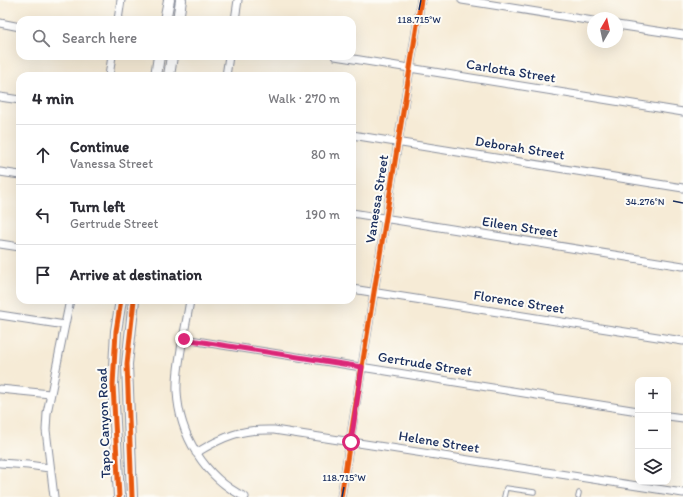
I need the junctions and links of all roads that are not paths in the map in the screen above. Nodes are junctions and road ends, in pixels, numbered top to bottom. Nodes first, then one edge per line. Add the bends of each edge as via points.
1 (121, 0) edge
2 (169, 0) edge
3 (181, 0) edge
4 (238, 0) edge
5 (421, 0) edge
6 (462, 0) edge
7 (119, 16) edge
8 (166, 16) edge
9 (179, 16) edge
10 (236, 16) edge
11 (587, 20) edge
12 (0, 24) edge
13 (16, 26) edge
14 (623, 26) edge
15 (683, 35) edge
16 (356, 59) edge
17 (111, 60) edge
18 (159, 60) edge
19 (171, 60) edge
20 (228, 60) edge
21 (410, 68) junction
22 (109, 72) edge
23 (157, 72) edge
24 (170, 72) edge
25 (227, 72) edge
26 (0, 97) edge
27 (16, 99) edge
28 (683, 112) edge
29 (356, 136) edge
30 (399, 142) junction
31 (0, 172) edge
32 (16, 174) edge
33 (683, 188) edge
34 (356, 214) edge
35 (386, 219) junction
36 (0, 244) edge
37 (16, 246) edge
38 (683, 266) edge
39 (356, 290) edge
40 (374, 293) junction
41 (69, 304) edge
42 (120, 304) edge
43 (134, 304) edge
44 (189, 304) edge
45 (0, 315) edge
46 (65, 326) junction
47 (184, 339) junction
48 (683, 341) edge
49 (362, 367) junction
50 (0, 389) edge
51 (50, 394) junction
52 (635, 411) edge
53 (671, 416) edge
54 (683, 418) edge
55 (351, 442) junction
56 (196, 453) junction
57 (0, 463) edge
58 (49, 468) junction
59 (534, 492) dead end
60 (664, 493) edge
61 (683, 493) edge
62 (54, 497) edge
63 (119, 497) edge
64 (132, 497) edge
65 (245, 497) edge
66 (341, 497) edge
67 (504, 497) edge

1 - 7 street
2 - 8 main road
3 - 9 main road
4 - 10 street
5 - 21 street, Vanessa Street
6 - 11 street
12 - 13 street
14 - 15 street
16 - 21 street, Carlotta Street
17 - 22 street
18 - 23 main road
19 - 24 main road
20 - 25 street
21 - 28 street, Carlotta Street
21 - 30 street, Vanessa Street
26 - 27 street
29 - 30 street, Deborah Street
30 - 33 street, Deborah Street
30 - 35 street, Vanessa Street
31 - 32 street
34 - 35 street, Eileen Street
35 - 38 street, Eileen Street
35 - 40 street, Vanessa Street
36 - 37 street
39 - 40 street, Florence Street
40 - 48 street, Florence Street
40 - 49 street, Vanessa Street
41 - 46 street
42 - 63 main road, Tapo Canyon Road via 113,385
43 - 64 main road, Tapo Canyon Road via 127,364
44 - 47 street
45 - 46 street
46 - 51 street
47 - 49 street, Gertrude Street
47 - 56 street via 178,380 178,401
49 - 52 street, Gertrude Street
49 - 55 street, Vanessa Street
50 - 51 street
51 - 58 street via 46,430
53 - 54 street
55 - 56 street, Helene Street via 255,429 228,436
55 - 60 street, Helene Street
55 - 66 street, Vanessa Street
56 - 65 street via 217,478
57 - 58 street
58 - 62 street
59 - 67 lane via 506,488
60 - 61 street, Helene Street

